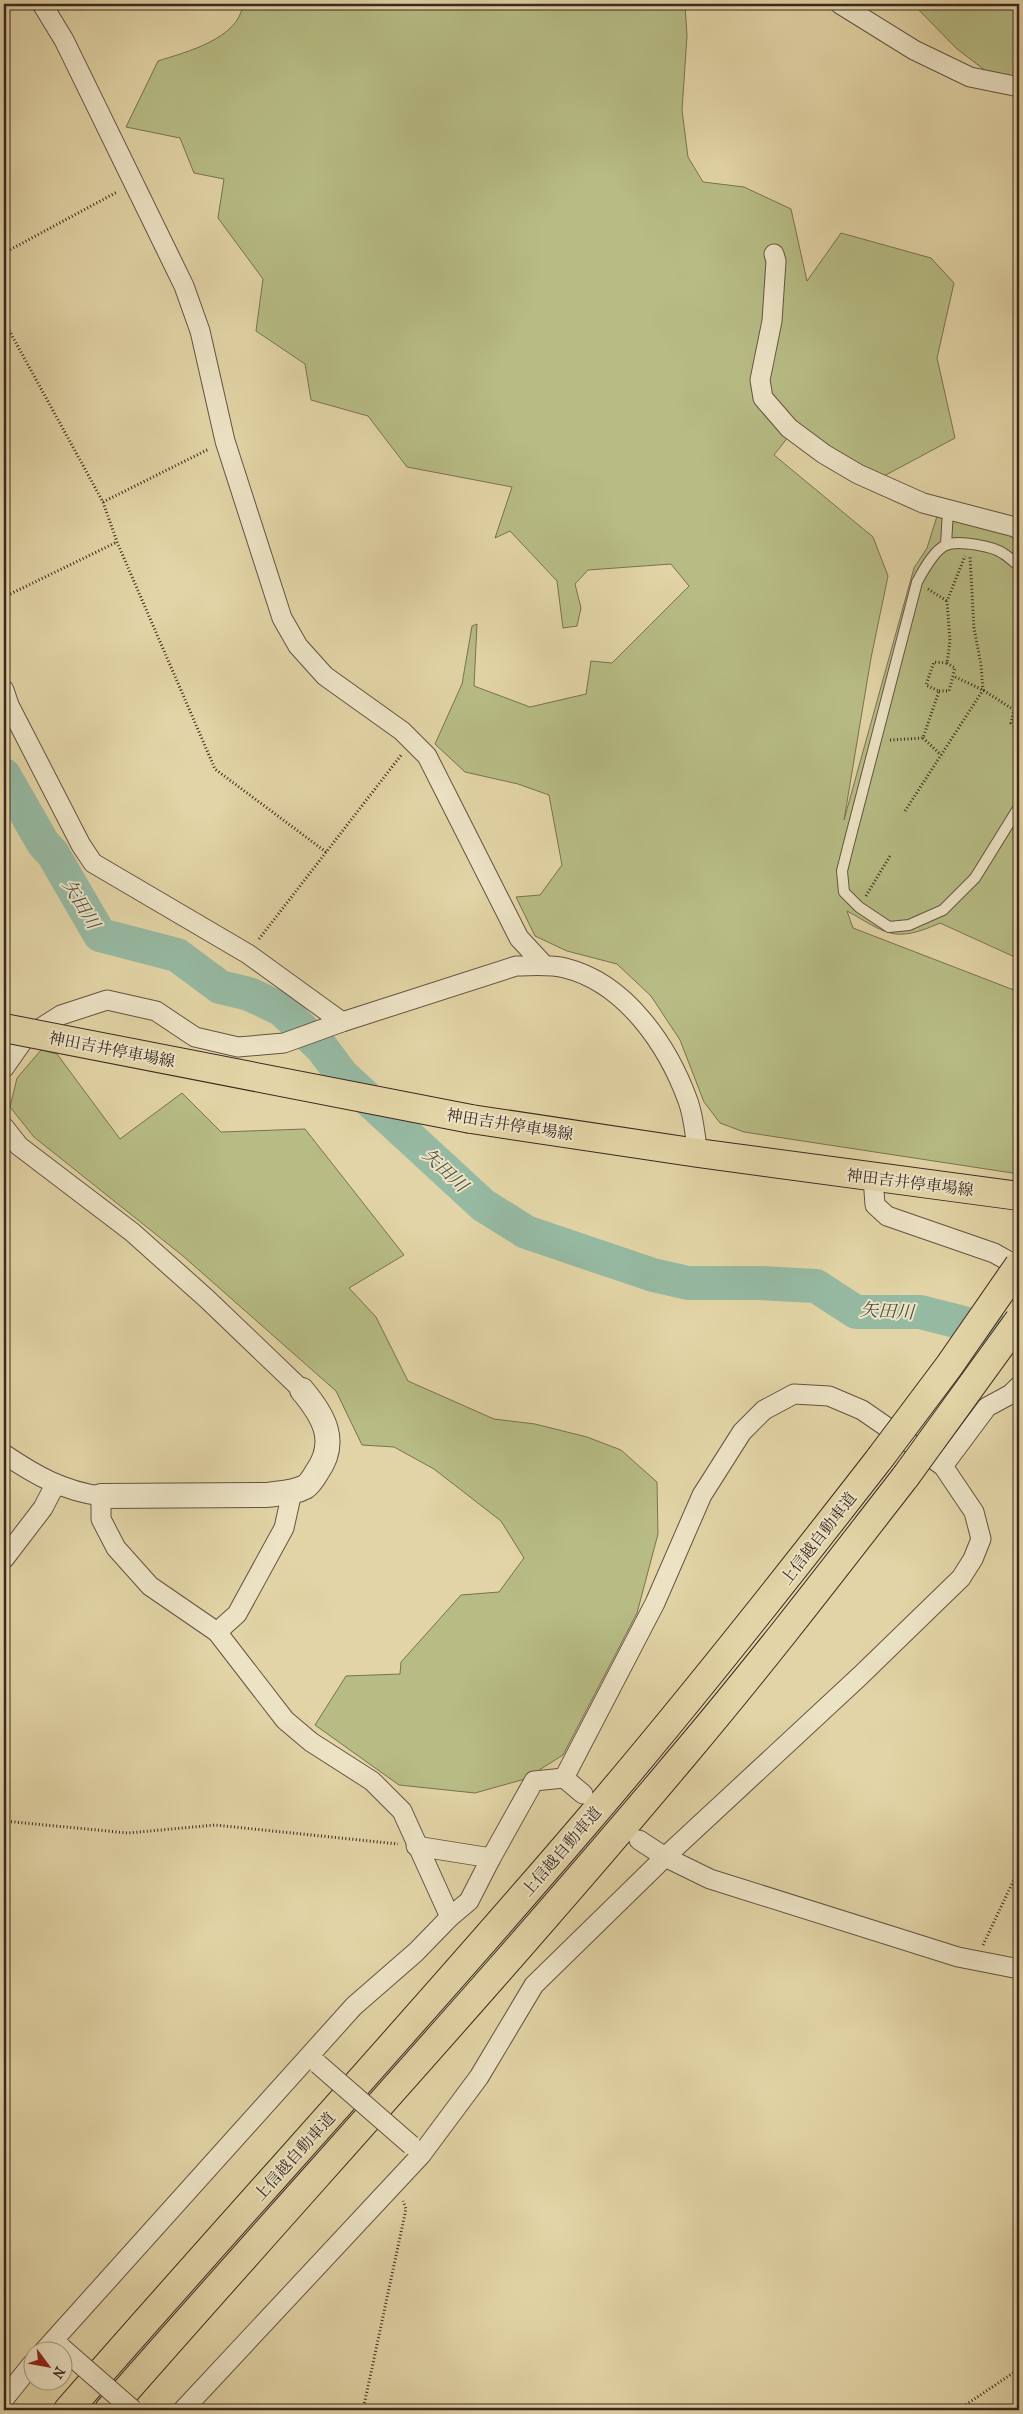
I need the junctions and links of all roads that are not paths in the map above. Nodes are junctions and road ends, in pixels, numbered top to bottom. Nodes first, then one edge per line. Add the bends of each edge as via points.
1 (42, 4) edge
2 (840, 4) edge
3 (1019, 87) edge
4 (774, 254) dead end
5 (948, 510) junction
6 (1019, 530) edge
7 (946, 545) junction
8 (1019, 566) edge
9 (4, 690) edge
10 (1019, 806) edge
11 (544, 965) junction
12 (342, 1022) junction
13 (4, 1028) edge
14 (4, 1068) edge
15 (4, 1127) edge
16 (698, 1154) junction
17 (873, 1177) junction
18 (1019, 1196) edge
19 (1019, 1266) edge
20 (1019, 1320) edge
21 (1019, 1386) edge
22 (302, 1390) joint
23 (4, 1454) edge
24 (943, 1466) junction
25 (55, 1485) junction
26 (292, 1492) junction
27 (101, 1496) junction
28 (4, 1559) edge
29 (217, 1632) junction
30 (564, 1778) junction
31 (583, 1794) dead end
32 (639, 1840) dead end
33 (416, 1846) junction
34 (665, 1857) junction
35 (491, 1858) junction
36 (450, 1917) junction
37 (1019, 1969) edge
38 (312, 2060) junction
39 (416, 2150) junction
40 (57, 2342) edge
41 (72, 2363) edge
42 (22, 2377) edge
43 (4, 2400) edge
44 (68, 2410) edge
45 (109, 2410) edge
46 (133, 2410) edge
47 (183, 2410) edge

1 - 11 street via 68,49 184,286 200,331 225,441 282,618 298,646 326,676 413,740 427,756 519,938
2 - 3 street via 914,50 970,77
4 - 5 street via 772,321 760,380 763,398 789,428 833,459 923,503
5 - 6 street
5 - 7 lane
7 - 8 lane via 970,544 1003,552
7 - 10 lane via 926,564 917,582 842,871 844,892 859,907 889,927 910,925 942,910 975,878
9 - 12 street via 81,846 93,863 248,954
11 - 12 street via 516,966 492,972
11 - 16 street via 586,975 624,1000 642,1019 660,1042 688,1102
12 - 14 street via 284,1044 238,1047 195,1037 156,1010 107,1000 61,1015 25,1038
13 - 16 main road, 神田吉井停車場線, bridge via 471,1119
15 - 22 street via 19,1146 138,1237
16 - 17 main road, 神田吉井停車場線
17 - 18 main road, 神田吉井停車場線
17 - 19 street via 875,1205 887,1216 994,1253
19 - 44 main road, 上信越自動車道, bridge via 880,1458 738,1639 590,1818
20 - 45 main road, 上信越自動車道, bridge via 906,1476 762,1660 610,1843
21 - 24 street via 987,1407
22 - 26 street via 320,1412 328,1435 325,1461 307,1486
23 - 25 street
24 - 30 street via 862,1410 829,1396 794,1394 764,1410 742,1432 702,1495 655,1603
24 - 34 street via 974,1512 981,1539 961,1578
25 - 27 street
25 - 28 street
26 - 27 street
26 - 29 street via 284,1528 237,1614
27 - 29 street via 101,1519 116,1548 150,1586
29 - 33 street via 284,1720 311,1742 372,1780 402,1811
30 - 31 street
30 - 35 street via 534,1781
32 - 34 street
33 - 35 street
33 - 36 street
34 - 37 street via 710,1879 976,1961
34 - 39 street via 534,1985 479,2077
35 - 36 street via 469,1901
36 - 38 street via 416,1952 354,2006
38 - 39 street, bridge
38 - 40 street
39 - 47 street via 396,2181
41 - 46 street, bridge
42 - 43 street

